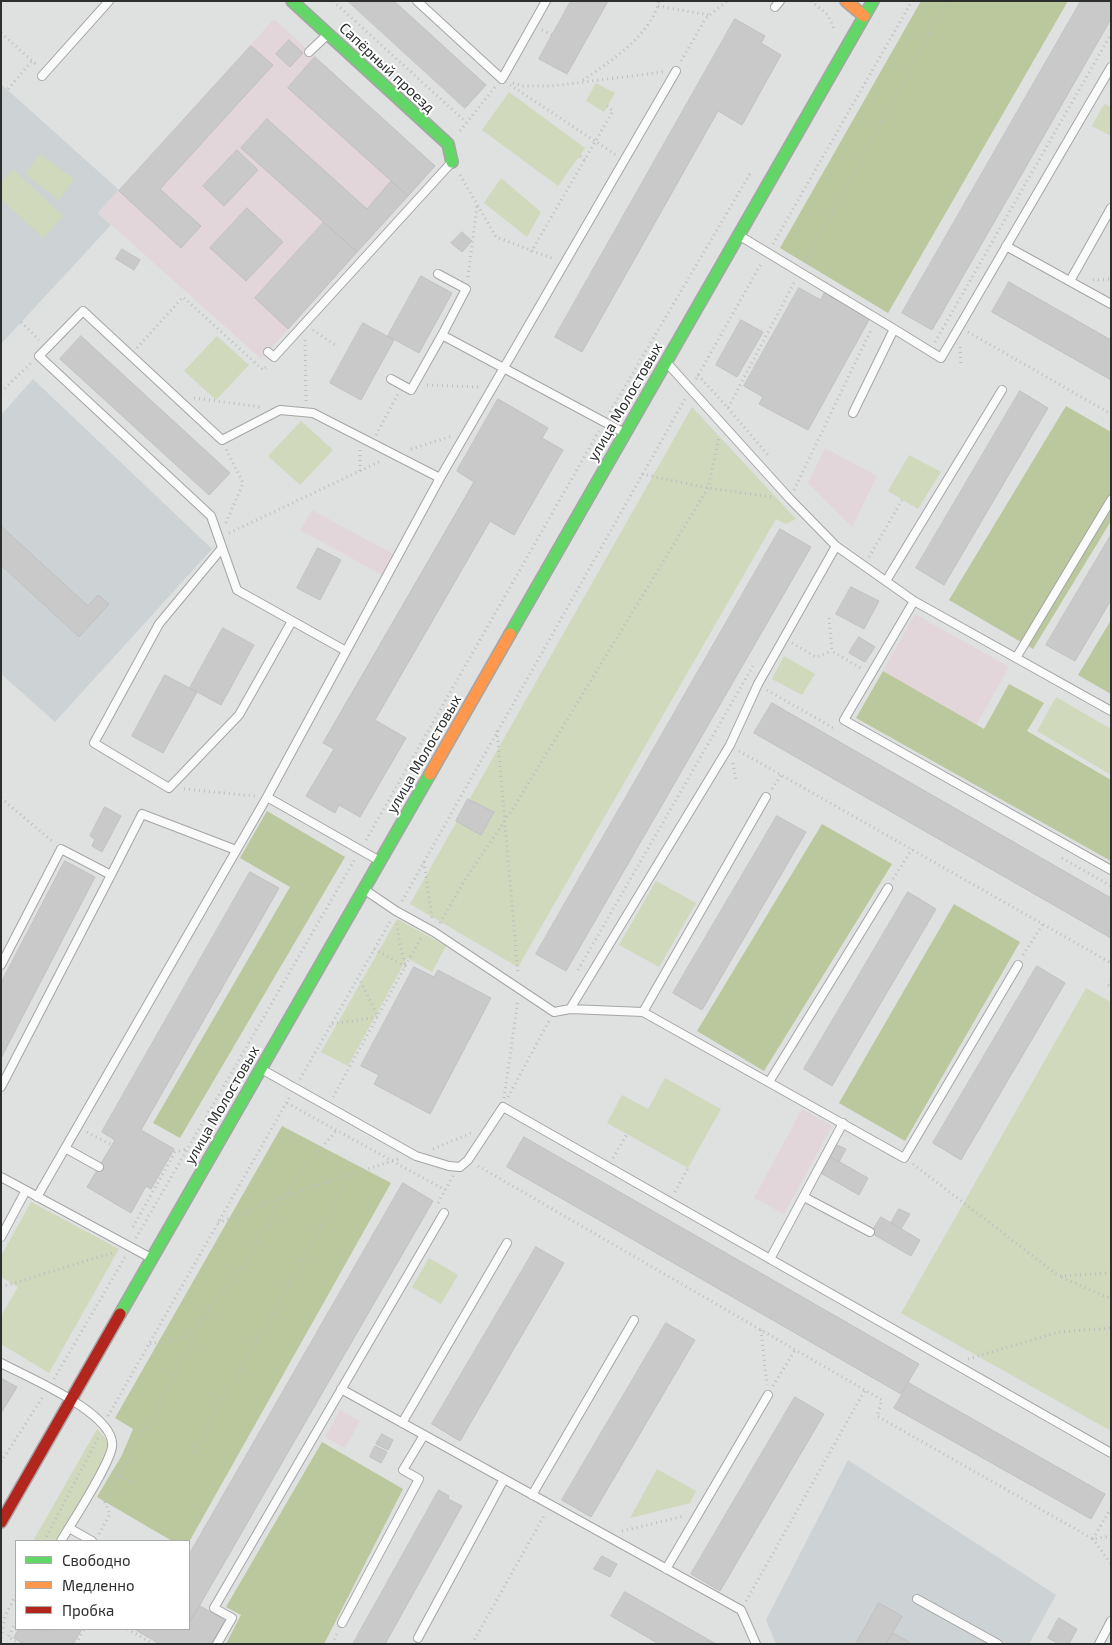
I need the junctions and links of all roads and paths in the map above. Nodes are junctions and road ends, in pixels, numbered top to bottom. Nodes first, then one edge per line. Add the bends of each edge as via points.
1 (109, 1) edge
2 (292, 1) edge
3 (333, 1) edge
4 (417, 1) edge
5 (546, 1) edge
6 (659, 1) edge
7 (727, 1) edge
8 (811, 1) edge
9 (846, 1) edge
10 (873, 1) edge
11 (912, 1) edge
12 (947, 1) edge
13 (658, 6) junction
14 (709, 15) junction
15 (864, 16) junction
16 (1, 33) edge
17 (328, 34) junction
18 (1111, 34) edge
19 (830, 40) dead end
20 (310, 52) dead end
21 (32, 61) junction
22 (1111, 67) edge
23 (676, 70) junction
24 (44, 74) joint
25 (502, 79) junction
26 (580, 82) junction
27 (512, 86) dead end
28 (8, 89) dead end
29 (607, 106) dead end
30 (466, 122) junction
31 (596, 141) junction
32 (448, 144) junction
33 (580, 156) dead end
34 (585, 160) junction
35 (623, 160) junction
36 (452, 162) junction
37 (755, 167) dead end
38 (477, 206) junction
39 (1111, 208) edge
40 (738, 235) junction
41 (1006, 246) junction
42 (530, 252) junction
43 (768, 253) junction
44 (564, 262) junction
45 (800, 272) junction
46 (438, 274) dead end
47 (1070, 281) junction
48 (466, 289) junction
49 (1111, 304) edge
50 (876, 319) junction
51 (21, 322) dead end
52 (304, 324) junction
53 (959, 327) junction
54 (894, 329) junction
55 (442, 335) junction
56 (338, 347) dead end
57 (47, 348) junction
58 (929, 351) junction
59 (268, 352) dead end
60 (131, 354) junction
61 (39, 356) junction
62 (274, 358) junction
63 (666, 361) junction
64 (961, 366) dead end
65 (502, 368) junction
66 (698, 375) junction
67 (391, 379) dead end
68 (414, 384) junction
69 (402, 385) junction
70 (692, 387) junction
71 (492, 388) junction
72 (1002, 390) dead end
73 (1, 392) edge
74 (176, 396) junction
75 (728, 408) junction
76 (280, 410) junction
77 (306, 412) junction
78 (853, 413) dead end
79 (1111, 414) edge
80 (722, 421) junction
81 (604, 422) junction
82 (466, 431) junction
83 (625, 433) junction
84 (360, 436) junction
85 (222, 440) junction
86 (373, 442) junction
87 (395, 455) junction
88 (771, 458) dead end
89 (360, 471) junction
90 (642, 474) junction
91 (440, 478) junction
92 (790, 480) dead end
93 (796, 487) junction
94 (708, 488) junction
95 (790, 499) junction
96 (902, 500) dead end
97 (1111, 500) edge
98 (219, 537) junction
99 (836, 546) junction
100 (222, 548) junction
101 (864, 566) junction
102 (886, 581) junction
103 (914, 601) junction
104 (829, 618) dead end
105 (292, 621) junction
106 (784, 638) junction
107 (346, 651) junction
108 (832, 651) junction
109 (758, 658) dead end
110 (1016, 658) junction
111 (871, 675) junction
112 (1111, 711) edge
113 (497, 731) junction
114 (730, 745) junction
115 (782, 775) junction
116 (169, 788) junction
117 (267, 797) junction
118 (766, 797) joint
119 (1, 798) edge
120 (504, 824) junction
121 (61, 849) junction
122 (912, 849) junction
123 (236, 850) junction
124 (360, 850) junction
125 (380, 861) junction
126 (424, 862) junction
127 (1111, 870) edge
128 (110, 875) junction
129 (888, 888) joint
130 (364, 889) junction
131 (396, 911) junction
132 (1043, 924) junction
133 (426, 929) junction
134 (434, 932) junction
135 (374, 950) junction
136 (1111, 963) edge
137 (1018, 964) joint
138 (1, 965) edge
139 (406, 967) junction
140 (358, 978) junction
141 (574, 978) dead end
142 (1111, 980) edge
143 (1111, 987) edge
144 (520, 988) junction
145 (570, 1009) junction
146 (554, 1012) junction
147 (643, 1012) junction
148 (378, 1017) junction
149 (332, 1024) junction
150 (260, 1069) junction
151 (769, 1082) junction
152 (1, 1087) edge
153 (295, 1088) junction
154 (286, 1102) junction
155 (328, 1106) junction
156 (503, 1107) junction
157 (843, 1124) junction
158 (491, 1125) junction
159 (337, 1130) junction
160 (627, 1134) dead end
161 (99, 1138) dead end
162 (112, 1145) dead end
163 (65, 1148) junction
164 (187, 1149) junction
165 (416, 1156) junction
166 (904, 1158) junction
167 (468, 1160) junction
168 (392, 1161) junction
169 (608, 1166) junction
170 (99, 1167) dead end
171 (688, 1168) dead end
172 (351, 1174) junction
173 (1, 1177) edge
174 (160, 1179) junction
175 (167, 1184) junction
176 (445, 1190) dead end
177 (25, 1192) junction
178 (284, 1196) junction
179 (37, 1197) junction
180 (804, 1197) junction
181 (669, 1202) junction
182 (444, 1213) dead end
183 (218, 1223) junction
184 (133, 1227) dead end
185 (870, 1232) dead end
186 (1, 1237) edge
187 (507, 1243) dead end
188 (130, 1248) junction
189 (152, 1259) junction
190 (770, 1259) junction
191 (1111, 1273) edge
192 (1059, 1276) junction
193 (1, 1287) edge
194 (1111, 1299) edge
195 (215, 1301) junction
196 (634, 1320) dead end
197 (1111, 1328) edge
198 (761, 1330) junction
199 (150, 1345) junction
200 (795, 1350) junction
201 (1, 1363) edge
202 (953, 1363) junction
203 (340, 1389) junction
204 (47, 1390) junction
205 (866, 1390) junction
206 (768, 1395) junction
207 (68, 1404) junction
208 (402, 1423) junction
209 (104, 1424) junction
210 (424, 1435) junction
211 (193, 1452) dead end
212 (1111, 1453) edge
213 (1, 1462) edge
214 (103, 1467) junction
215 (119, 1475) junction
216 (504, 1480) junction
217 (135, 1484) dead end
218 (532, 1495) junction
219 (550, 1505) junction
220 (1111, 1508) edge
221 (700, 1512) junction
222 (1, 1522) edge
223 (68, 1528) junction
224 (604, 1535) junction
225 (1111, 1536) edge
226 (1093, 1539) junction
227 (45, 1540) edge
228 (62, 1540) edge
229 (92, 1540) edge
230 (95, 1540) edge
231 (1111, 1564) edge
232 (666, 1569) junction
233 (916, 1599) dead end
234 (14, 1603) edge
235 (741, 1610) junction
236 (1111, 1621) edge
237 (342, 1623) dead end
238 (15, 1624) edge
239 (83, 1630) edge
240 (129, 1630) edge
241 (1, 1638) edge
242 (418, 1638) dead end
243 (21, 1644) edge
244 (76, 1644) edge
245 (154, 1644) edge
246 (218, 1644) edge
247 (472, 1644) edge
248 (756, 1644) edge
249 (998, 1644) edge
250 (1099, 1644) edge

1 - 24 lane
2 - 17 street, Сапёрный проезд
3 - 30 path
4 - 25 lane
5 - 25 lane
6 - 13 path
7 - 14 path
8 - 19 path via 828,15 835,31
9 - 15 street
10 - 15 street, улица Молостовых
11 - 43 path
12 - 45 path
13 - 14 path
13 - 26 path via 640,34 624,51
14 - 23 path
15 - 40 street, улица Молостовых
16 - 21 path
17 - 20 lane
17 - 32 street, Сапёрный проезд
18 - 58 path
21 - 24 path
21 - 28 path
22 - 41 lane
23 - 26 path
23 - 35 lane
25 - 26 path via 523,86
25 - 30 path
27 - 31 path
29 - 31 path via 613,111
30 - 32 path
31 - 34 path
31 - 35 path
32 - 36 street
33 - 34 path
34 - 42 path
35 - 44 lane
36 - 38 path
36 - 52 lane
37 - 81 path
38 - 42 path via 496,237
38 - 48 path
39 - 47 lane
40 - 43 lane
40 - 63 street, улица Молостовых
41 - 47 lane
41 - 53 lane
42 - 44 path
43 - 45 lane
43 - 66 path
44 - 65 lane
45 - 50 lane
45 - 75 path
46 - 48 lane
47 - 49 lane
48 - 55 lane
50 - 54 lane
50 - 93 path
51 - 57 path
52 - 56 path
52 - 62 lane
52 - 77 path
53 - 58 lane via 941,358
53 - 64 path
53 - 79 path
54 - 58 lane
54 - 78 lane
55 - 65 lane
55 - 68 lane
57 - 60 lane via 83,311
57 - 61 lane
59 - 62 lane
60 - 62 path via 183,297 263,370
60 - 74 lane
61 - 73 path
61 - 98 lane via 211,516
63 - 70 lane
63 - 83 street, улица Молостовых
65 - 71 lane
65 - 81 lane
66 - 70 path
66 - 75 path
67 - 69 lane
68 - 69 lane via 411,390
68 - 71 path
69 - 86 path
70 - 80 lane
70 - 90 path
71 - 82 lane
72 - 102 lane
74 - 76 path
74 - 85 lane
75 - 88 path
76 - 77 lane
76 - 85 lane
77 - 84 lane
80 - 94 path
80 - 95 lane
81 - 83 lane
81 - 124 path
82 - 87 path
82 - 91 lane
83 - 125 street, улица Молостовых
84 - 86 lane
84 - 89 path
85 - 98 path via 243,483
86 - 87 lane
87 - 89 path
87 - 91 lane
89 - 98 path
90 - 94 path
90 - 113 path
91 - 107 lane
92 - 93 path
93 - 95 path
94 - 95 path
94 - 120 path
95 - 99 lane
96 - 101 path
97 - 110 lane
98 - 100 lane
99 - 101 lane
99 - 106 lane
100 - 105 lane via 237,590
100 - 116 lane via 159,624 94,743
101 - 102 lane
102 - 103 lane
103 - 110 lane
103 - 111 lane
104 - 108 path
105 - 107 lane
105 - 116 lane via 239,715
106 - 108 path via 816,657
106 - 114 lane
107 - 117 lane
108 - 111 path
109 - 141 path
110 - 112 lane
111 - 127 lane via 844,720
113 - 120 path
113 - 126 path
114 - 115 path
114 - 145 lane
115 - 118 path
115 - 122 path
116 - 117 path
117 - 123 lane
117 - 124 lane
118 - 147 lane
119 - 121 path
120 - 134 path
120 - 144 path
121 - 128 lane
121 - 138 lane
122 - 129 path
122 - 132 path
123 - 128 lane via 142,814
123 - 163 lane
124 - 125 lane
124 - 164 path
125 - 130 street, улица Молостовых
126 - 131 path
126 - 134 path
128 - 152 lane
129 - 151 lane
130 - 131 lane
130 - 150 street, улица Молостовых
131 - 133 lane
131 - 135 path
131 - 139 path
132 - 136 path
132 - 137 path
133 - 134 lane
133 - 139 path
134 - 144 lane
135 - 139 path
135 - 140 path
137 - 166 lane
139 - 148 path
140 - 148 path
140 - 149 path
142 - 143 path via 1108,985
144 - 146 lane
144 - 156 path
145 - 146 lane
145 - 147 lane
146 - 156 path
147 - 151 lane
148 - 149 path
148 - 155 path
149 - 153 path
150 - 153 lane
150 - 189 street, улица Молостовых
151 - 157 lane
153 - 154 path
153 - 155 lane
154 - 159 path
154 - 183 path
155 - 165 lane
156 - 158 lane
156 - 169 lane
157 - 166 lane
157 - 180 lane
158 - 165 path
158 - 167 lane
159 - 168 path
159 - 178 path via 296,1176
160 - 169 path
161 - 162 path
163 - 170 lane
163 - 179 lane
164 - 174 path via 175,1152
164 - 175 path
165 - 167 lane via 459,1167
165 - 168 path
166 - 192 path
167 - 198 path
168 - 172 path
168 - 176 path
169 - 181 lane
171 - 181 path
172 - 178 path
172 - 211 path
173 - 177 lane
174 - 175 path
174 - 184 path
175 - 188 path
177 - 179 lane
177 - 186 lane
178 - 183 path
178 - 195 path via 236,1277
179 - 188 lane
180 - 185 lane
180 - 190 lane
181 - 190 lane
182 - 203 lane
183 - 199 path
187 - 208 lane
188 - 189 lane
188 - 193 path
188 - 204 path
189 - 207 street, улица Молостовых
190 - 202 lane
191 - 192 path
192 - 194 path
195 - 199 path via 185,1336
195 - 215 path
196 - 218 lane
197 - 202 path via 1059,1332
198 - 200 path
198 - 206 path
199 - 209 path
200 - 205 path
200 - 206 path
201 - 204 lane
202 - 212 lane
203 - 208 lane
203 - 246 lane via 214,1608 232,1618
204 - 207 lane
204 - 213 path
205 - 226 path via 882,1400 877,1416
205 - 235 path
206 - 221 lane
207 - 209 lane via 90,1411
207 - 222 street, улица Молостовых
208 - 210 lane
209 - 214 lane via 111,1435 112,1448
209 - 227 path
210 - 216 lane
210 - 237 lane via 403,1470 418,1479
214 - 215 path
214 - 223 lane
215 - 217 path
215 - 230 path via 104,1502 110,1514
216 - 218 lane
216 - 242 lane
218 - 219 lane
219 - 224 lane
219 - 247 path
220 - 226 path
221 - 224 path
221 - 232 lane
223 - 228 lane
223 - 229 lane
224 - 232 lane
225 - 226 path
226 - 231 path
232 - 235 lane
233 - 249 lane
234 - 241 path via 5,1616
235 - 248 lane
236 - 250 lane
238 - 243 path via 8,1636
239 - 244 path
240 - 245 path

